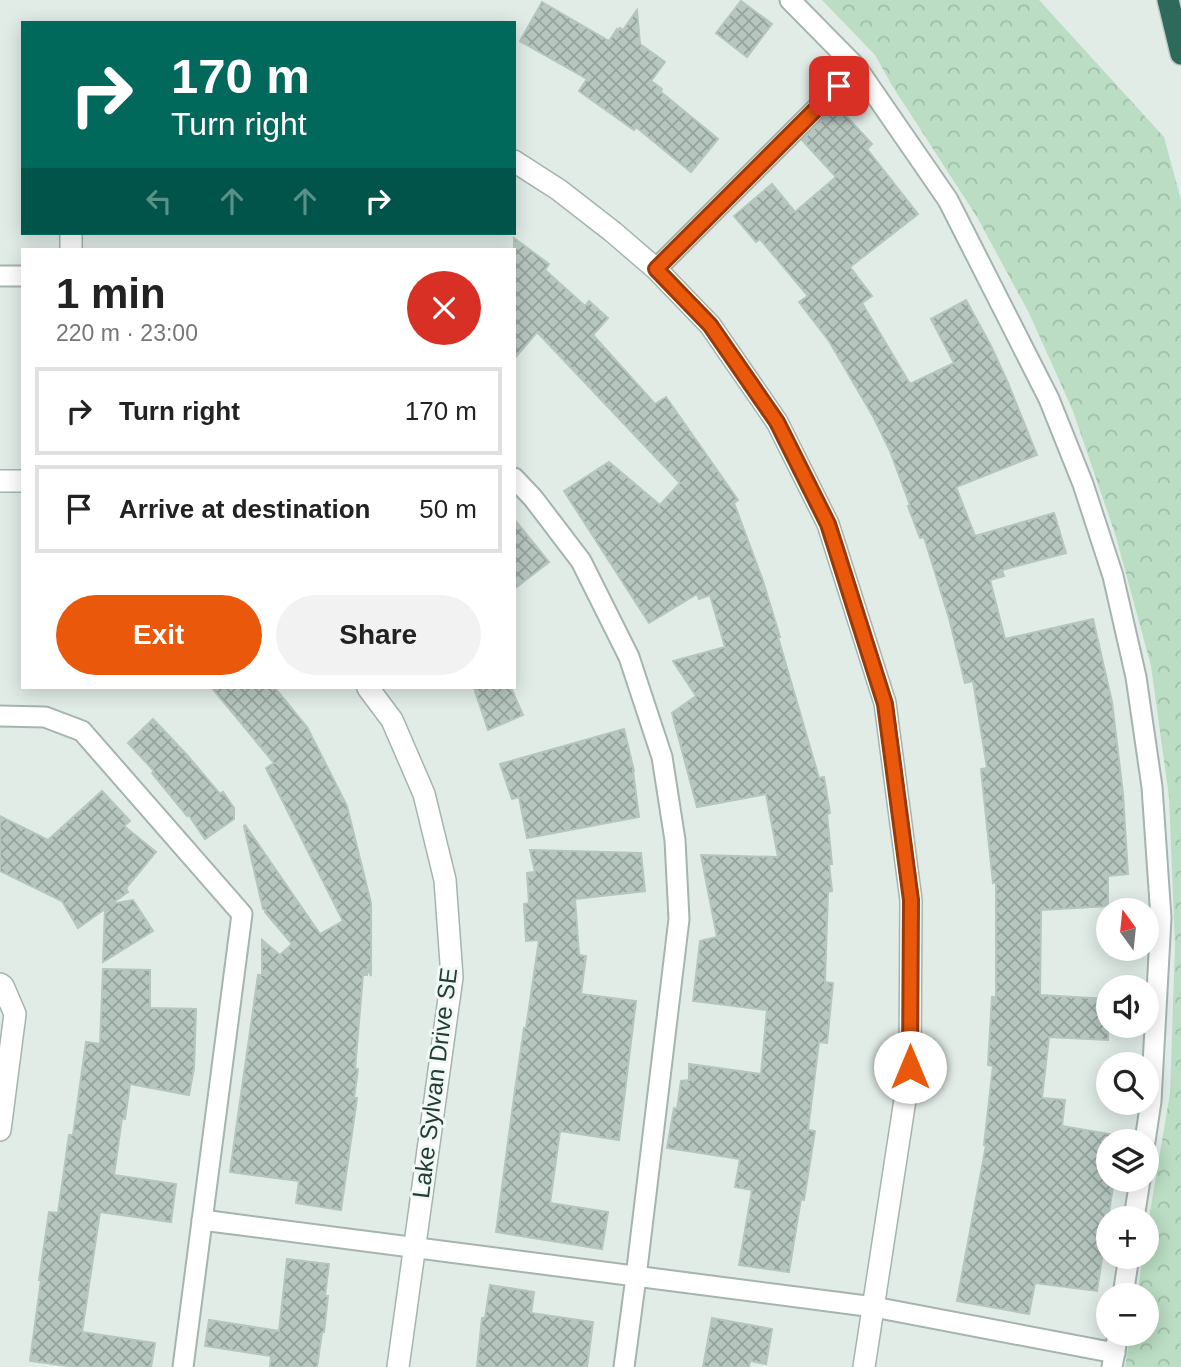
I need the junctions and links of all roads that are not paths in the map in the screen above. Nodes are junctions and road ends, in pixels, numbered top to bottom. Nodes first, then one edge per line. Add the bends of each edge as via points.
1 (790, 0) edge
2 (1168, 0) edge
3 (1181, 54) edge
4 (857, 68) junction
5 (516, 162) edge
6 (656, 269) junction
7 (0, 276) edge
8 (21, 276) edge
9 (516, 480) edge
10 (0, 481) edge
11 (21, 481) edge
12 (370, 689) edge
13 (0, 716) edge
14 (0, 984) edge
15 (1147, 1129) edge
16 (0, 1130) edge
17 (202, 1220) junction
18 (414, 1248) junction
19 (636, 1277) junction
20 (874, 1307) junction
21 (1115, 1351) edge
22 (183, 1367) edge
23 (398, 1367) edge
24 (624, 1367) edge
25 (864, 1367) edge

1 - 4 lane
2 - 3 highway
4 - 6 lane
4 - 15 lane via 948,200 1013,326 1083,484 1113,576 1136,677 1152,788 1161,918
5 - 6 street via 603,223
6 - 20 street via 710,325 777,422 828,524 885,704 911,900 910,1067
7 - 8 lane
9 - 19 lane via 581,561 629,657 662,757 676,839 679,919
10 - 11 street
12 - 18 street, Lake Sylvan Drive SE via 392,720 424,794 445,880 452,977
13 - 17 lane via 45,717 82,731 242,914
14 - 16 street via 15,1014
17 - 18 lane
17 - 22 lane
18 - 19 lane
18 - 23 street, Lake Sylvan Drive SE
19 - 20 lane
19 - 24 lane
20 - 21 lane
20 - 25 street

